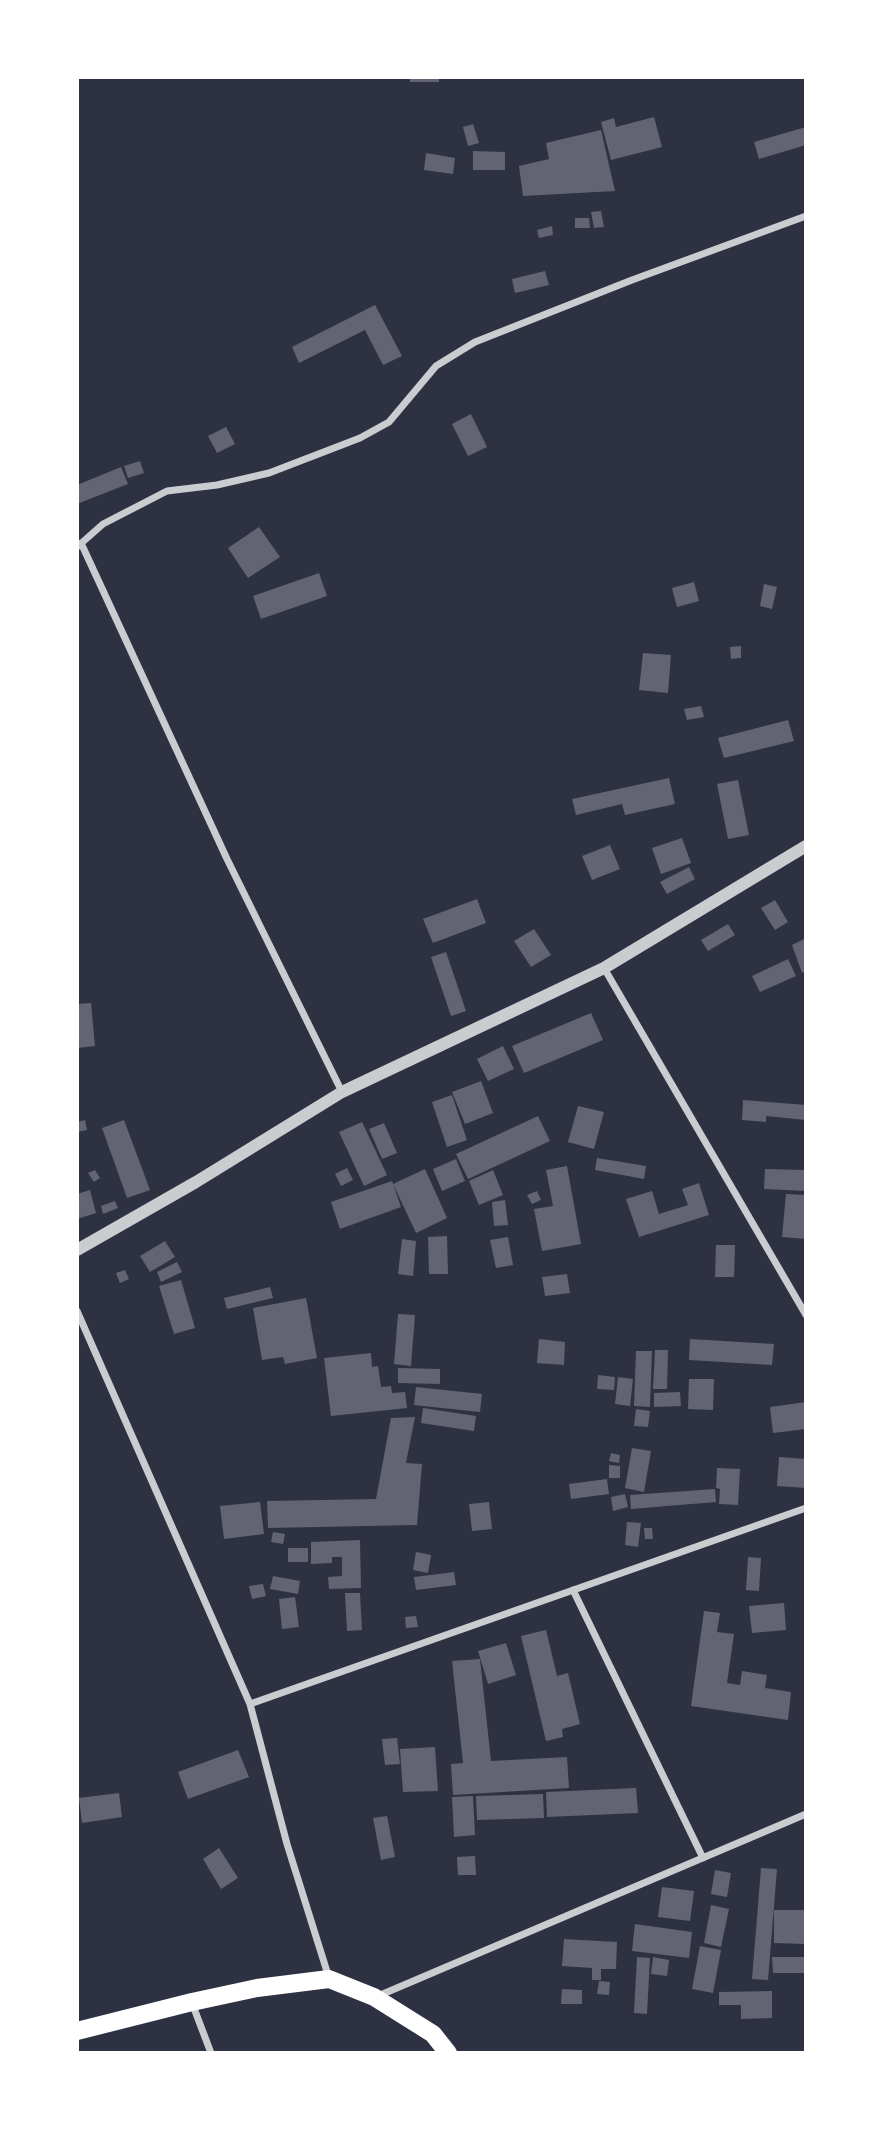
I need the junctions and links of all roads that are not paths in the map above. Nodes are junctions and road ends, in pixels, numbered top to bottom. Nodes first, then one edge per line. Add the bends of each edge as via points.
1 (806, 216) edge
2 (79, 545) edge
3 (806, 846) edge
4 (604, 968) junction
5 (342, 1092) junction
6 (77, 1250) edge
7 (77, 1311) edge
8 (806, 1315) edge
9 (806, 1508) edge
10 (573, 1590) junction
11 (250, 1704) junction
12 (806, 1814) edge
13 (703, 1858) junction
14 (329, 1979) junction
15 (374, 1997) junction
16 (192, 2002) junction
17 (77, 2031) edge
18 (211, 2053) edge
19 (448, 2053) edge

1 - 2 street via 475,342 436,366 389,422 360,438 269,473 167,491 103,524
2 - 5 street
3 - 4 street
4 - 5 street
4 - 8 street
5 - 6 street
7 - 11 street
9 - 10 street
10 - 11 street
10 - 13 street
11 - 14 street
12 - 13 street
13 - 15 street
14 - 15 main road
14 - 16 main road
15 - 19 main road via 433,2034
16 - 17 main road
16 - 18 street

